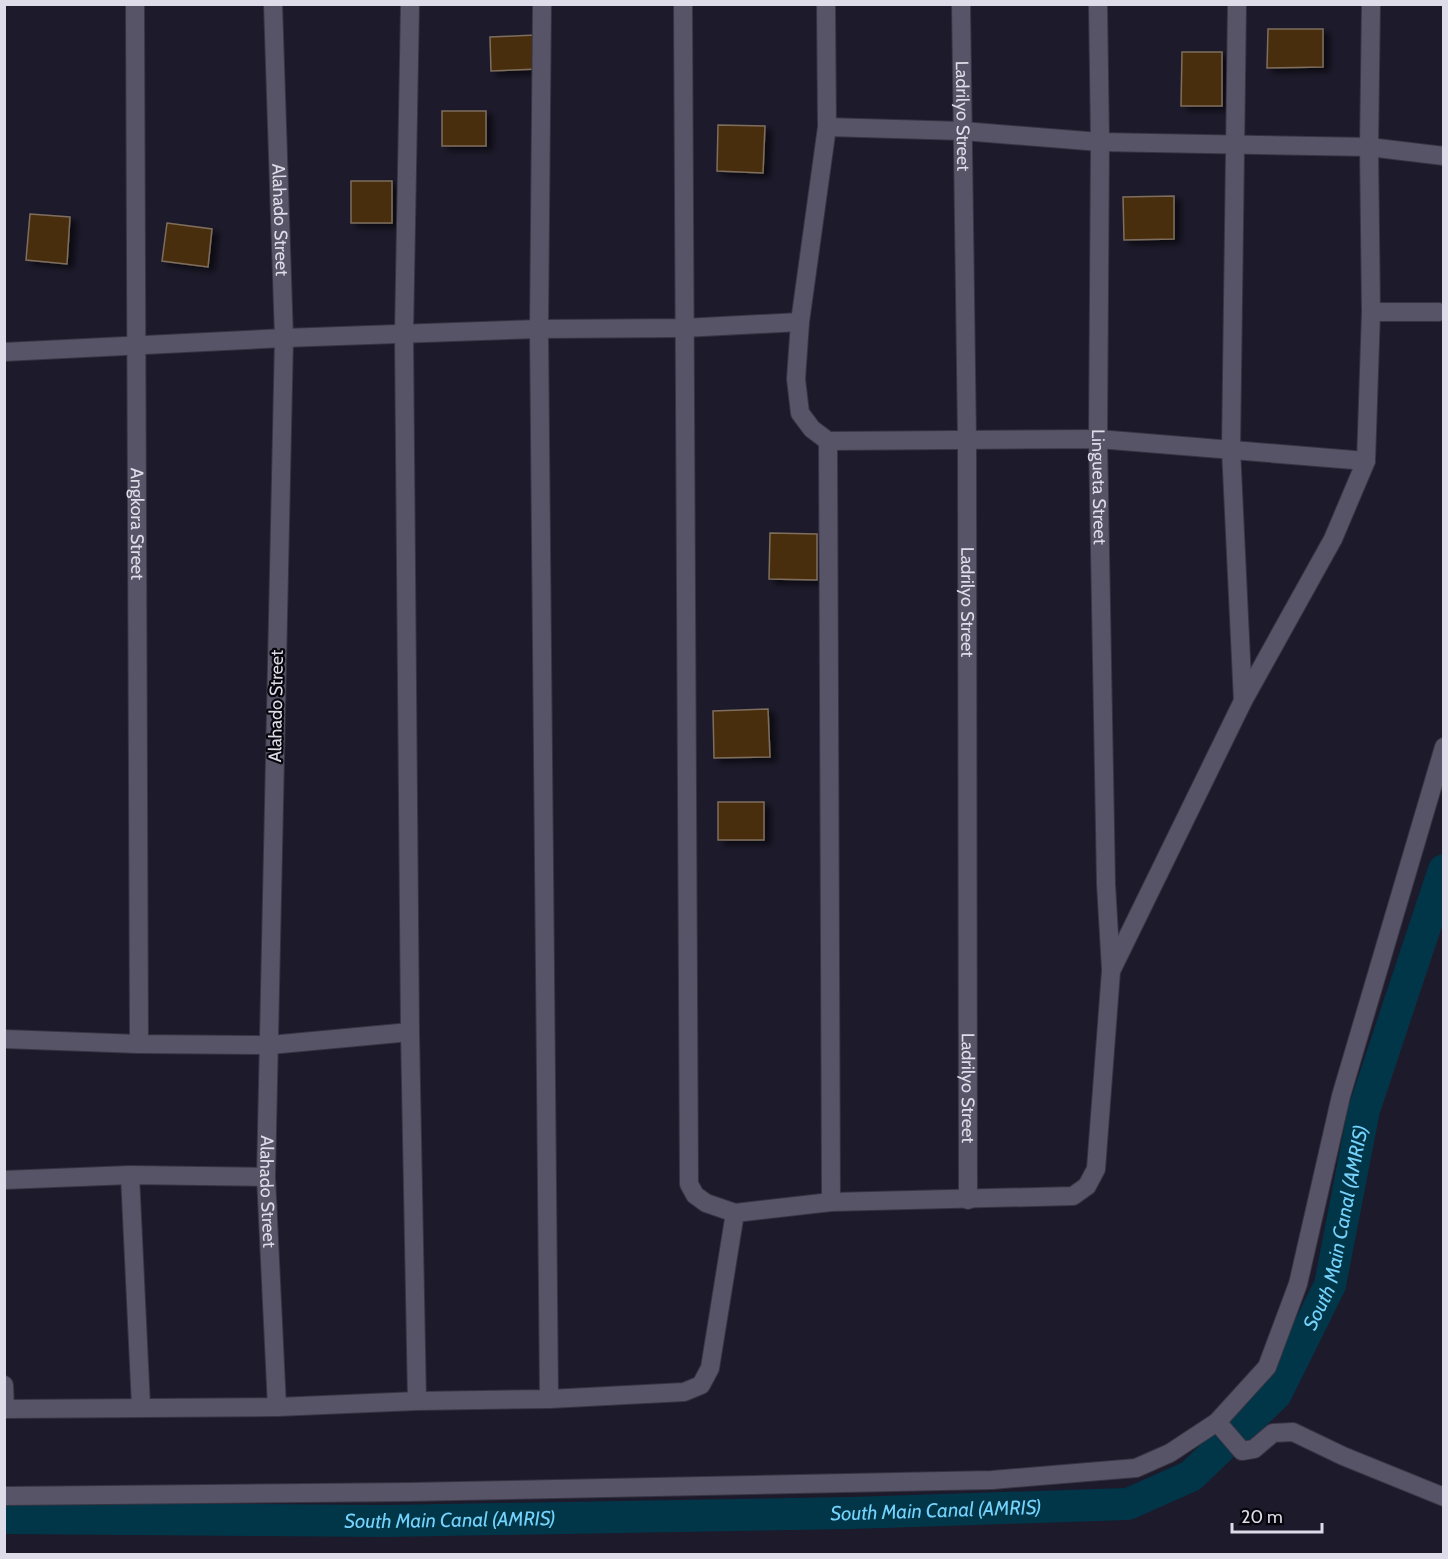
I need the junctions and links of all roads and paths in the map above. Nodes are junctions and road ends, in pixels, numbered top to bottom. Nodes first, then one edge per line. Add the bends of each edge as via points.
1 (135, 4) edge
2 (273, 4) edge
3 (410, 4) edge
4 (542, 4) edge
5 (683, 4) edge
6 (826, 4) edge
7 (961, 4) edge
8 (1098, 4) edge
9 (1237, 4) edge
10 (1371, 4) edge
11 (826, 127) junction
12 (963, 131) junction
13 (1100, 142) junction
14 (1235, 146) junction
15 (1369, 147) junction
16 (1443, 156) edge
17 (1371, 312) junction
18 (1438, 312) dead end
19 (800, 322) junction
20 (684, 328) junction
21 (539, 329) junction
22 (404, 334) junction
23 (284, 338) junction
24 (137, 346) junction
25 (4, 352) edge
26 (1098, 439) junction
27 (967, 440) junction
28 (828, 441) junction
29 (1231, 449) junction
30 (1366, 461) junction
31 (1243, 700) junction
32 (1443, 747) edge
33 (1112, 971) junction
34 (411, 1032) junction
35 (4, 1039) edge
36 (139, 1044) junction
37 (270, 1045) junction
38 (130, 1175) junction
39 (266, 1178) junction
40 (4, 1180) edge
41 (968, 1200) junction
42 (831, 1202) junction
43 (735, 1213) junction
44 (4, 1385) edge
45 (549, 1399) junction
46 (417, 1401) junction
47 (141, 1406) junction
48 (277, 1407) junction
49 (5, 1409) edge
50 (1220, 1427) junction
51 (4, 1496) edge
52 (1443, 1497) edge

1 - 24 street, Angkora Street
2 - 23 street, Alahado Street
3 - 22 street
4 - 21 street
5 - 20 street
6 - 11 street
7 - 12 street, Ladrilyo Street
8 - 13 street, Lingueta Street
9 - 14 street
10 - 15 street
11 - 12 street
11 - 19 street
12 - 13 street
12 - 27 street, Ladrilyo Street
13 - 14 street
13 - 26 street, Lingueta Street
14 - 15 street
14 - 29 street
15 - 16 street
15 - 17 street
17 - 18 street
17 - 30 street
19 - 20 street
19 - 28 street via 796,379 800,413
20 - 21 street
20 - 43 street via 689,1185 706,1203
21 - 22 street
21 - 45 street
22 - 23 street
22 - 34 street
23 - 24 street
23 - 37 street, Alahado Street
24 - 25 street
24 - 36 street, Angkora Street
26 - 27 street
26 - 29 street
26 - 33 street, Lingueta Street via 1106,884
27 - 28 street
27 - 41 street, Ladrilyo Street
28 - 42 street
29 - 30 street
29 - 31 street
30 - 31 street via 1333,539
31 - 33 street
32 - 50 street via 1341,1096 1298,1284 1267,1367
33 - 41 street via 1096,1169 1087,1186 1073,1196
34 - 37 street
34 - 46 street
35 - 36 street
36 - 37 street
37 - 39 street, Alahado Street
38 - 39 street
38 - 40 street
38 - 47 street
39 - 48 street, Alahado Street
41 - 42 street
42 - 43 street
43 - 45 street via 710,1368 701,1385 684,1392
44 - 49 street
45 - 46 street
46 - 48 street
47 - 48 street
47 - 49 street
50 - 51 street via 1136,1468 992,1480
50 - 52 street via 1248,1452 1273,1433 1293,1432

